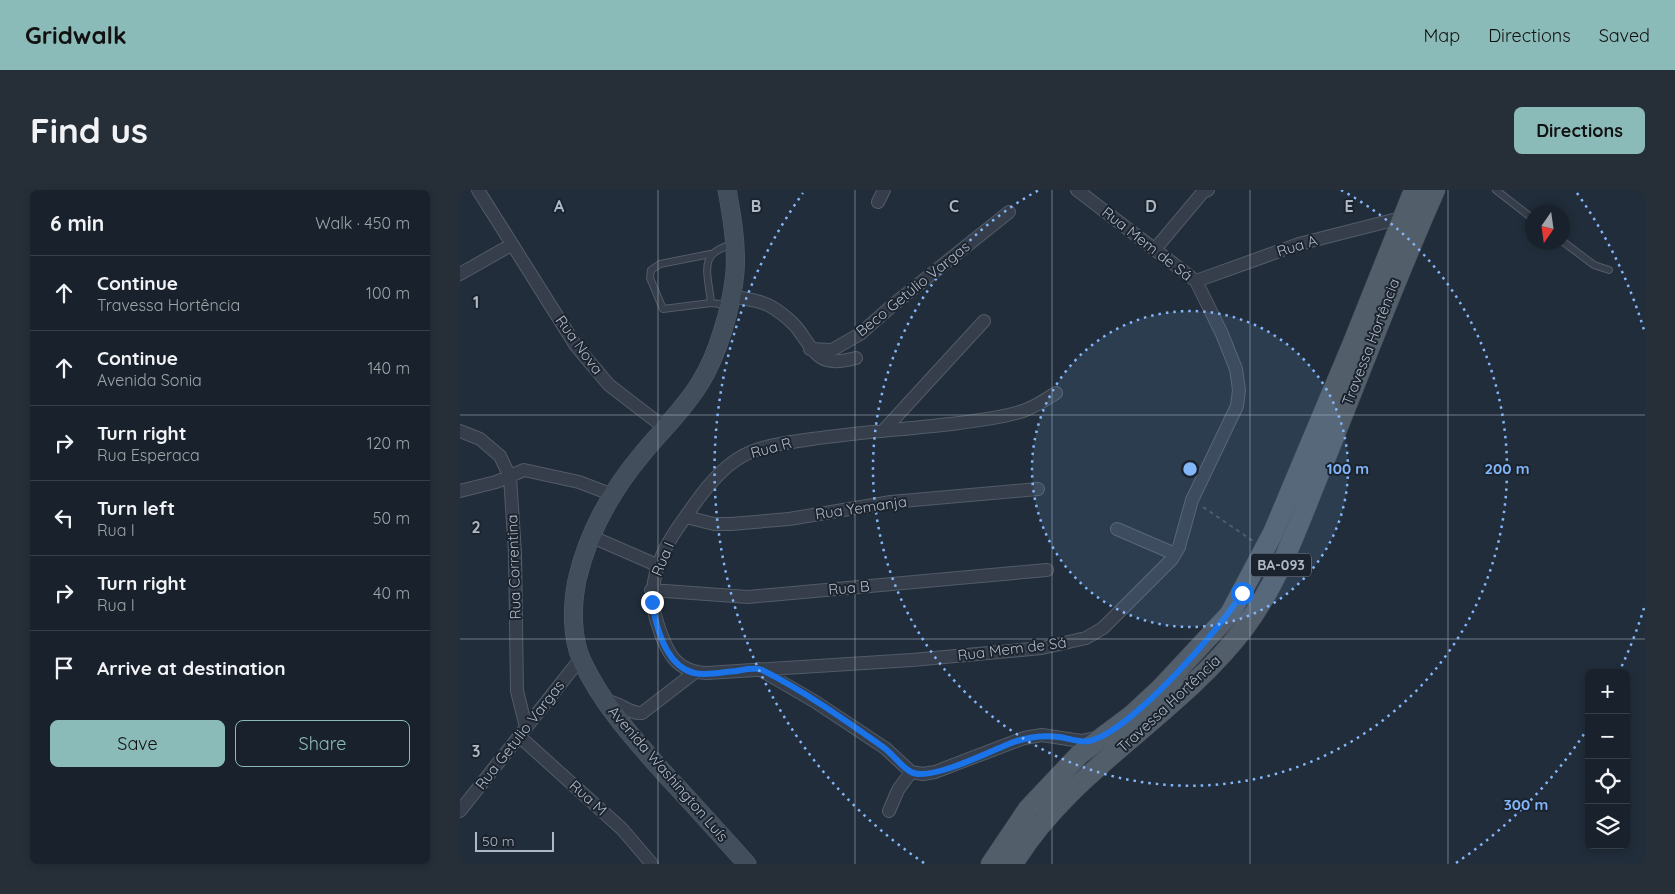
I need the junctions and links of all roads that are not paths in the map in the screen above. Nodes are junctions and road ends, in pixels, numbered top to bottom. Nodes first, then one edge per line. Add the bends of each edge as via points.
1 (478, 190) edge
2 (727, 190) edge
3 (884, 190) edge
4 (1077, 190) edge
5 (1414, 190) edge
6 (1435, 190) edge
7 (1496, 190) edge
8 (1204, 191) edge
9 (878, 202) dead end
10 (1009, 212) dead end
11 (1525, 213) edge
12 (1401, 218) junction
13 (735, 244) junction
14 (511, 245) junction
15 (1570, 247) edge
16 (1156, 248) junction
17 (710, 254) junction
18 (1609, 270) dead end
19 (460, 274) edge
20 (1196, 281) junction
21 (723, 301) junction
22 (984, 321) dead end
23 (810, 349) junction
24 (856, 358) dead end
25 (1056, 393) dead end
26 (665, 428) junction
27 (883, 431) junction
28 (460, 432) edge
29 (510, 477) junction
30 (1038, 489) dead end
31 (460, 491) edge
32 (613, 495) junction
33 (686, 517) junction
34 (1117, 530) dead end
35 (590, 536) junction
36 (1175, 554) junction
37 (659, 566) junction
38 (1047, 570) dead end
39 (651, 590) junction
40 (581, 658) junction
41 (759, 669) junction
42 (694, 672) junction
43 (604, 701) junction
44 (1132, 715) junction
45 (522, 732) junction
46 (911, 772) junction
47 (460, 811) edge
48 (889, 811) dead end
49 (652, 864) edge
50 (747, 864) edge
51 (991, 864) edge
52 (1013, 864) edge

1 - 14 street, Rua Nova
2 - 13 main road, Avenida Washington Luís
3 - 9 street
4 - 16 street, Rua Mem de Sá
5 - 12 main road, Travessa Hortência / BA-093
6 - 52 main road, Travessa Hortência / BA-093 via 1393,286 1290,546 1247,625 1213,666 1041,823
7 - 11 lane
8 - 16 street
10 - 23 street, Beco Getúlio Vargas via 860,334 832,350
12 - 20 street, Rua A via 1299,244
12 - 44 main road, Travessa Hortência / BA-093 via 1266,550 1230,614 1183,667
13 - 17 lane via 718,248
13 - 21 main road, Avenida Washington Luís via 735,272
14 - 19 street
14 - 26 street, Rua Nova via 576,346 597,371
15 - 18 lane via 1594,265
16 - 20 street, Rua Mem de Sá
17 - 21 lane via 708,265
17 - 21 lane via 660,264 651,270 650,278 663,309
20 - 36 street, Rua Mem de Sá via 1226,343 1236,369 1239,390 1230,424 1192,500
21 - 23 street, Beco Getúlio Vargas via 766,304 799,330
21 - 26 main road, Avenida Washington Luís via 713,357 700,383
22 - 27 street
23 - 24 street, Beco Getúlio Vargas via 827,361
25 - 27 street via 1008,415
26 - 32 main road, Avenida Washington Luís
27 - 33 street, Rua R via 788,442 743,456 717,478
28 - 29 street, Rua Correntina via 480,439 500,456
29 - 31 street
29 - 32 street via 524,470 579,482
29 - 45 street, Rua Correntina via 515,553 517,691
30 - 33 street, Rua Yemanja via 891,502 789,519 730,524 714,524
32 - 35 main road, Avenida Washington Luís
33 - 37 street, Rua I
34 - 36 street
35 - 37 street
35 - 40 main road, Avenida Washington Luís via 575,591 574,615
36 - 41 street, Rua Mem de Sá via 1166,567 1102,628 1069,643 921,659
37 - 39 street, Rua I
38 - 39 street, Rua B via 748,597
39 - 42 street, Rua I via 657,622 672,659
40 - 43 main road, Avenida Washington Luís
40 - 45 street, Rua Getulio Vargas
41 - 42 street
41 - 46 street via 886,748
42 - 43 street via 642,713
43 - 50 main road, Avenida Washington Luís via 632,738
44 - 46 street via 1089,741 1042,735 1024,738 935,772
44 - 51 main road, Travessa Hortência / BA-093 via 1080,754 1028,810
45 - 47 street, Rua Getulio Vargas
45 - 49 street, Rua M via 622,829
46 - 48 street

